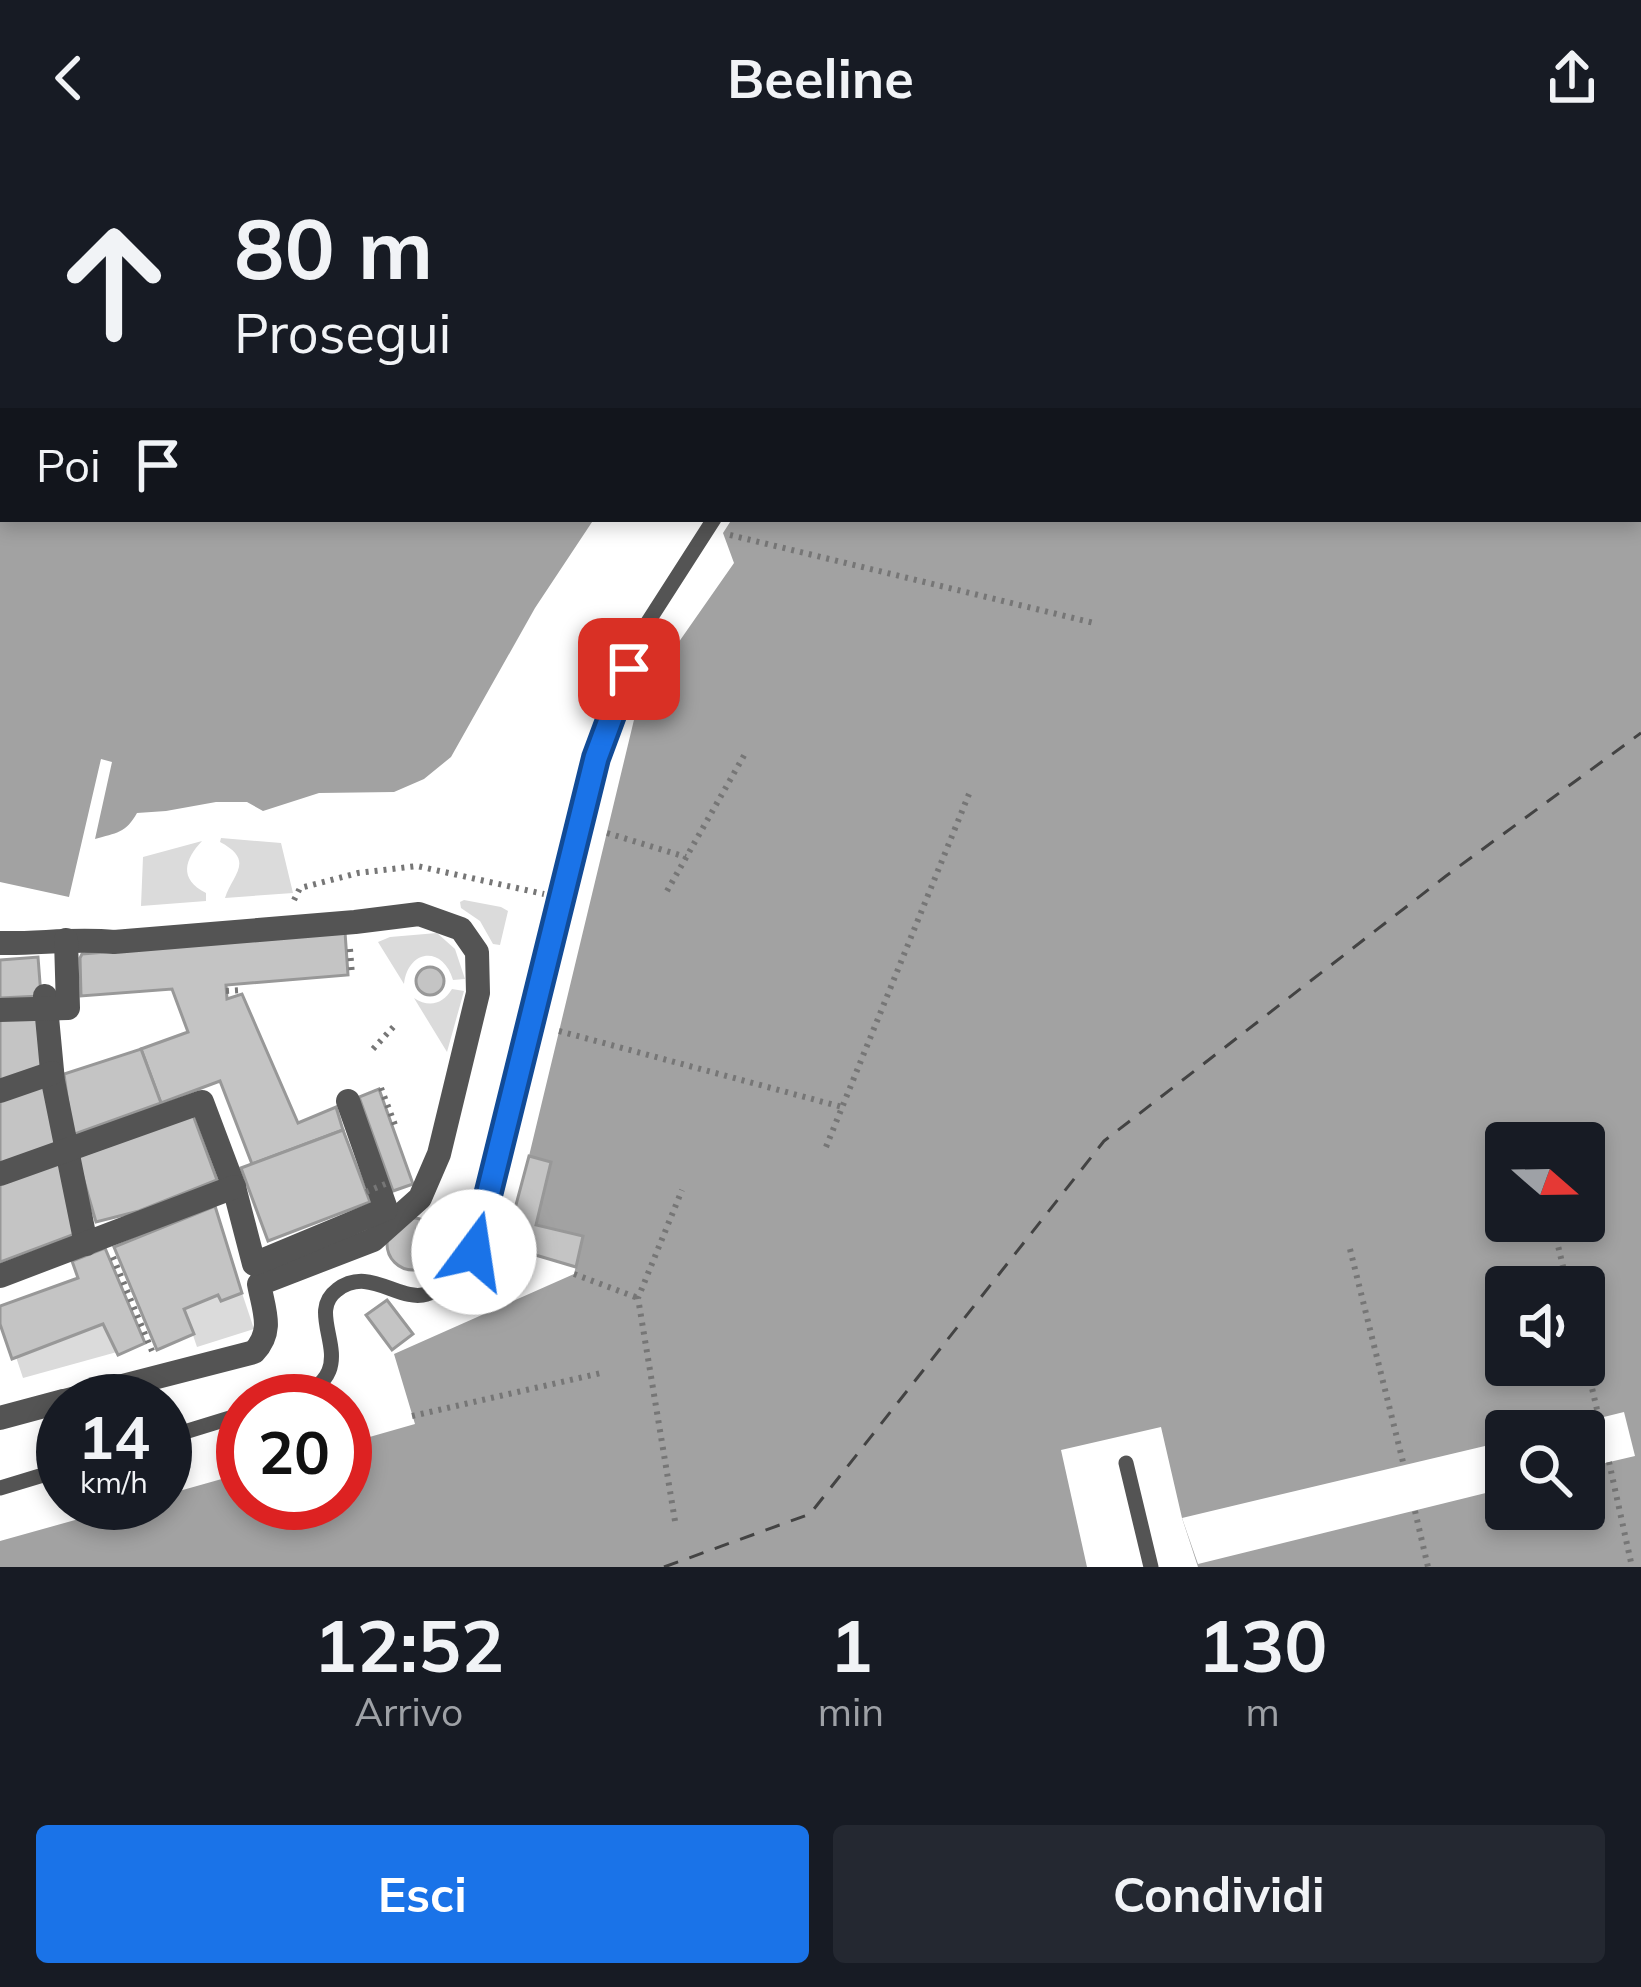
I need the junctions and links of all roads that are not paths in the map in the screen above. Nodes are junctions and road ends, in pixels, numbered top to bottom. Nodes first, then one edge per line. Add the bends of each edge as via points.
1 (712, 522) edge
2 (66, 940) junction
3 (0, 943) edge
4 (45, 1002) junction
5 (0, 1010) edge
6 (52, 1077) junction
7 (0, 1091) edge
8 (348, 1101) dead end
9 (67, 1151) junction
10 (0, 1174) edge
11 (234, 1187) junction
12 (95, 1241) junction
13 (257, 1274) junction
14 (0, 1276) edge
15 (169, 1374) edge
16 (327, 1374) edge
17 (36, 1408) edge
18 (0, 1418) edge
19 (1126, 1463) dead end
20 (36, 1477) edge
21 (0, 1488) edge
22 (1151, 1567) edge

1 - 16 lane via 646,625 596,758 472,1259 428,1294 378,1282 331,1294
2 - 3 street
2 - 4 street via 68,1008
2 - 13 street via 419,914 460,928 477,952 478,993 439,1154 420,1198 374,1240
4 - 5 street
4 - 6 street
6 - 7 street
6 - 9 street
8 - 13 street via 386,1209
9 - 10 street
9 - 11 street via 202,1102
9 - 12 street
11 - 12 street
11 - 13 street
12 - 14 street
13 - 15 street via 265,1340 254,1352
17 - 18 street
19 - 22 lane
20 - 21 lane

